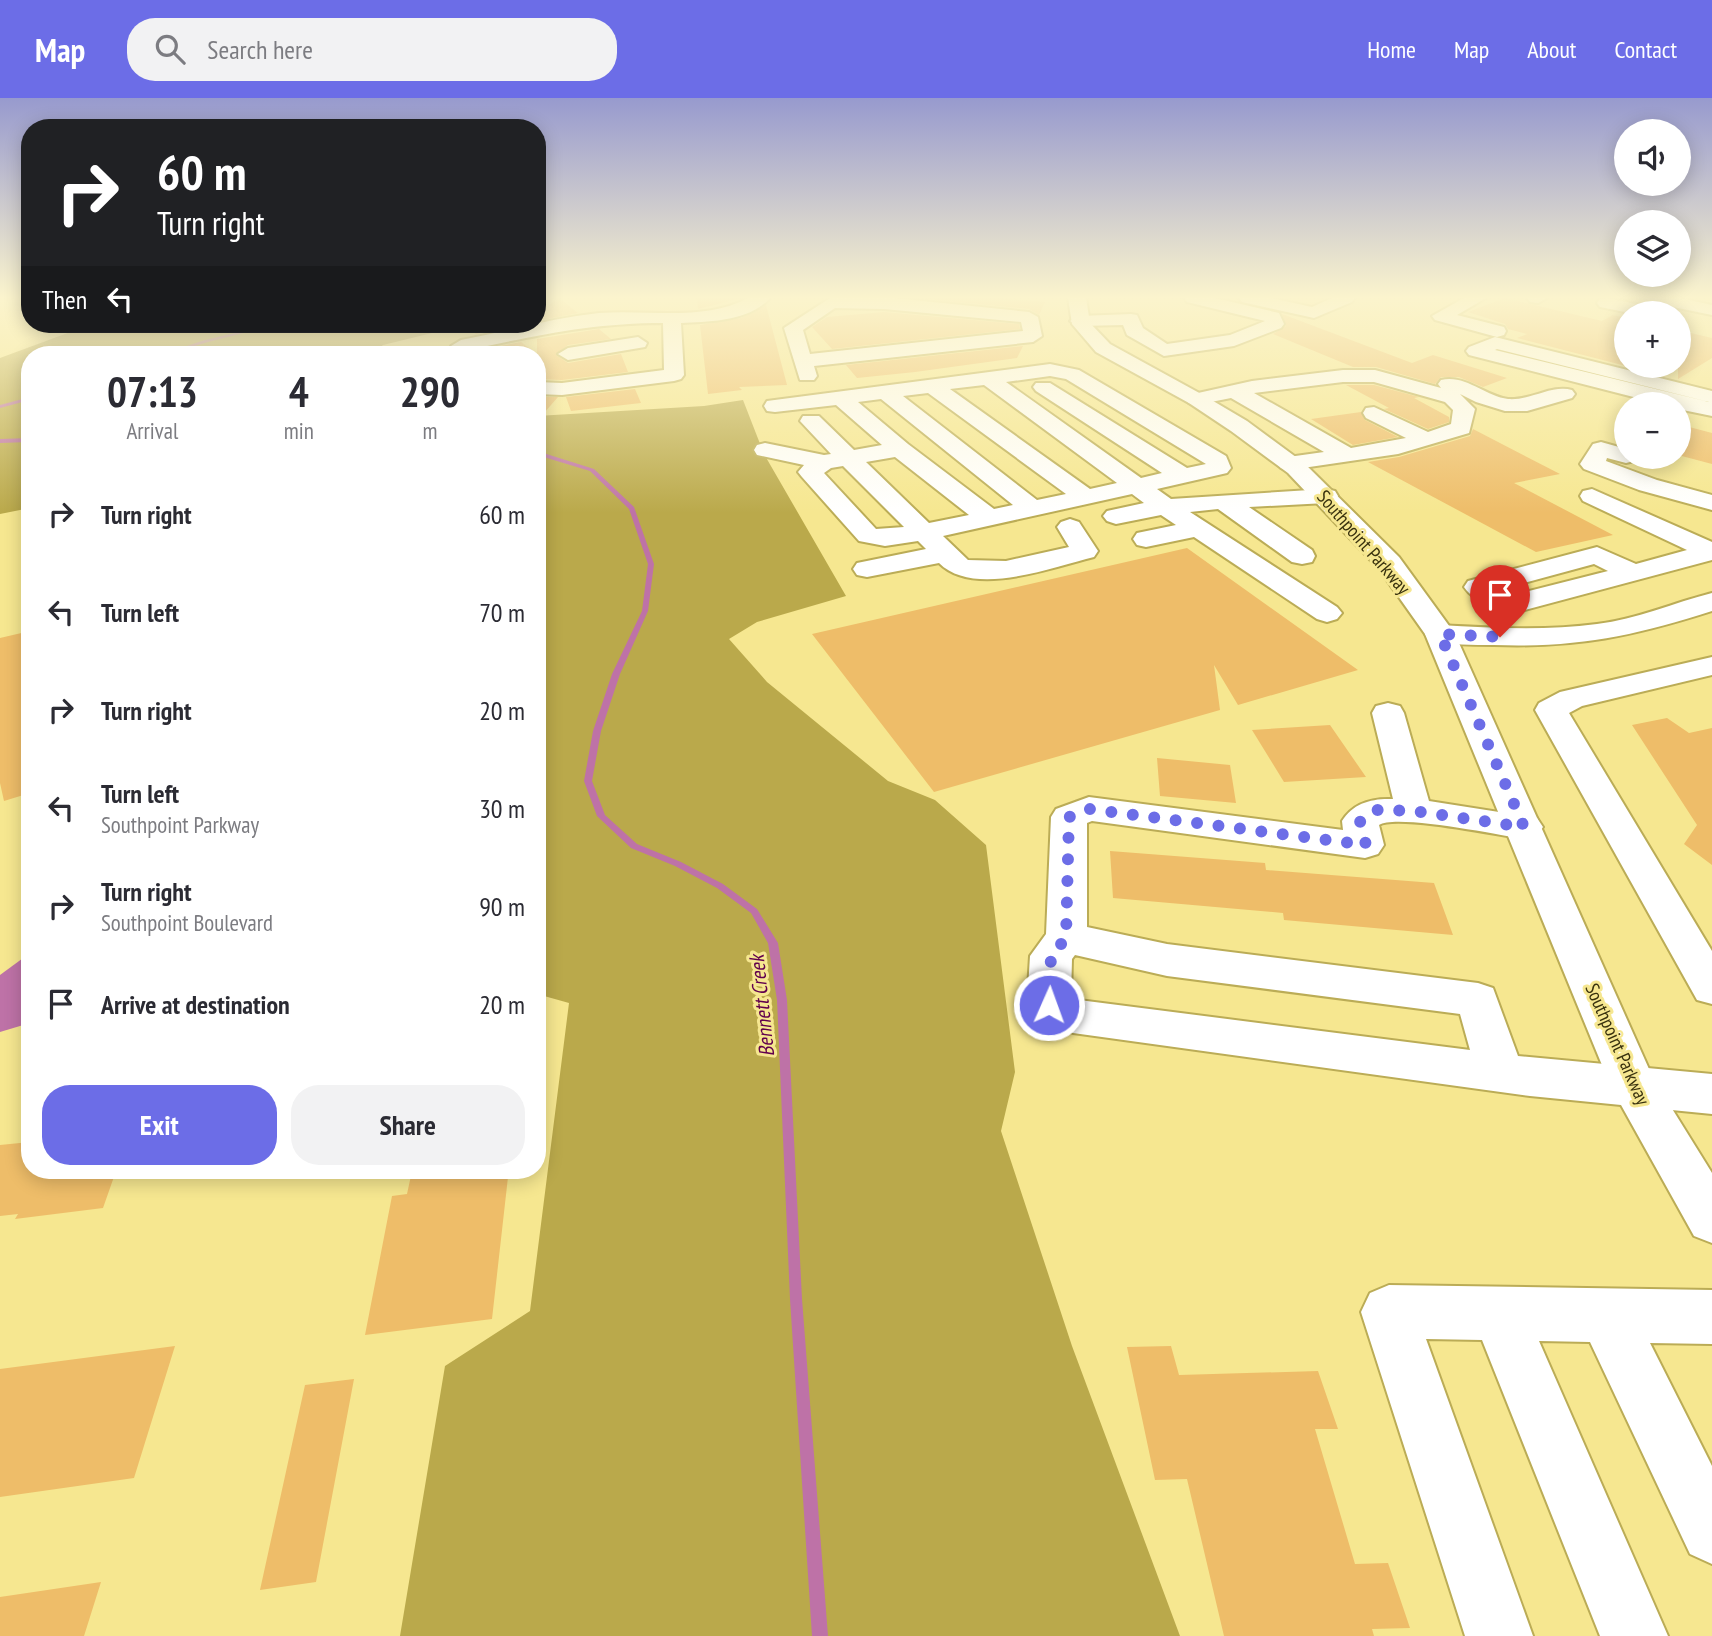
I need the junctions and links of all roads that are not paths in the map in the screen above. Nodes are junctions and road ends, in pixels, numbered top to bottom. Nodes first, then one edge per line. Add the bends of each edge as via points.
1 (653, 370) edge
2 (674, 370) edge
3 (1061, 370) joint
4 (1142, 370) edge
5 (1349, 370) edge
6 (1368, 370) edge
7 (1393, 370) edge
8 (1547, 370) edge
9 (1603, 370) edge
10 (1023, 374) junction
11 (657, 377) junction
12 (987, 378) junction
13 (1310, 380) junction
14 (932, 386) junction
15 (546, 388) edge
16 (1439, 388) junction
17 (1235, 391) junction
18 (885, 392) junction
19 (1565, 394) dead end
20 (1712, 397) edge
21 (841, 398) junction
22 (1345, 398) dead end
23 (1196, 399) junction
24 (775, 406) dead end
25 (1712, 408) edge
26 (1374, 414) dead end
27 (811, 422) dead end
28 (1426, 440) junction
29 (900, 449) junction
30 (765, 450) dead end
31 (1614, 452) edge
32 (1346, 456) junction
33 (852, 458) junction
34 (824, 461) junction
35 (1289, 463) junction
36 (1673, 469) edge
37 (1183, 476) junction
38 (1712, 480) edge
39 (1137, 486) junction
40 (1326, 496) junction
41 (1592, 496) dead end
42 (1086, 497) junction
43 (1223, 501) junction
44 (1712, 503) edge
45 (1166, 507) junction
46 (1033, 509) junction
47 (989, 518) junction
48 (1198, 528) junction
49 (925, 532) junction
50 (1146, 539) dead end
51 (983, 546) dead end
52 (1712, 552) edge
53 (946, 553) junction
54 (1302, 556) dead end
55 (1549, 568) junction
56 (867, 569) dead end
57 (1632, 572) junction
58 (1584, 587) junction
59 (1712, 603) edge
60 (1327, 613) dead end
61 (1639, 618) junction
62 (1440, 634) junction
63 (1712, 663) edge
64 (1388, 713) dead end
65 (1414, 811) junction
66 (1524, 827) junction
67 (1066, 938) junction
68 (1712, 988) edge
69 (1500, 1073) junction
70 (1634, 1087) junction
71 (1712, 1094) edge
72 (1712, 1219) edge
73 (1499, 1314) junction
74 (1606, 1315) junction
75 (1712, 1317) edge
76 (1712, 1532) edge
77 (1499, 1636) edge
78 (1634, 1636) edge

1 - 11 main road
2 - 11 main road via 674,375
3 - 10 main road
3 - 37 main road via 1218,461 1219,468
4 - 23 main road, Southpoint Parkway
5 - 13 main road
6 - 16 main road via 1375,376
7 - 16 main road
8 - 25 main road
9 - 20 main road
10 - 12 main road
10 - 37 main road
11 - 15 main road
12 - 14 main road
12 - 39 main road
13 - 17 main road
13 - 22 main road
14 - 18 main road
14 - 42 main road
16 - 19 main road via 1475,391 1505,405 1527,405
16 - 28 main road via 1464,410 1461,428
17 - 23 main road
17 - 32 main road
18 - 21 main road
18 - 46 main road
21 - 24 main road
21 - 29 main road
23 - 35 main road, Southpoint Parkway
26 - 28 main road
27 - 33 main road
28 - 32 main road
29 - 33 main road
29 - 47 main road
30 - 34 main road
31 - 44 main road via 1601,449 1592,464
32 - 35 main road
33 - 34 main road
33 - 49 main road
34 - 49 main road via 810,471 868,536
35 - 40 main road, Southpoint Parkway
36 - 38 main road
37 - 39 main road
39 - 42 main road
39 - 45 main road
40 - 43 main road
40 - 62 main road, Southpoint Parkway via 1389,563
41 - 52 main road
42 - 46 main road
43 - 45 main road
43 - 54 main road
45 - 48 main road
45 - 53 main road via 1057,530 1085,551 995,572 959,567
46 - 47 main road
47 - 49 main road
48 - 50 main road
48 - 60 main road
49 - 53 main road
51 - 53 main road
52 - 57 main road
53 - 56 main road
55 - 57 main road via 1597,555
55 - 58 main road
55 - 58 main road via 1478,587 1503,601 1521,602
57 - 58 main road
58 - 61 main road via 1586,594 1612,609
59 - 61 main road
61 - 62 main road via 1598,632 1561,636
61 - 63 main road
62 - 66 main road, Southpoint Parkway
63 - 68 main road via 1572,699 1551,710
64 - 65 main road
65 - 66 main road
65 - 67 main road via 1377,810 1360,821 1366,845 1089,809 1069,817
66 - 70 main road, Southpoint Parkway
67 - 69 main road via 1167,960 1478,1000
67 - 69 main road via 1051,956 1049,1005 1073,1016
69 - 70 main road
70 - 71 main road
70 - 72 main road, Southpoint Parkway
73 - 74 main road
73 - 77 main road via 1390,1312
73 - 78 main road
74 - 75 main road
74 - 76 main road

